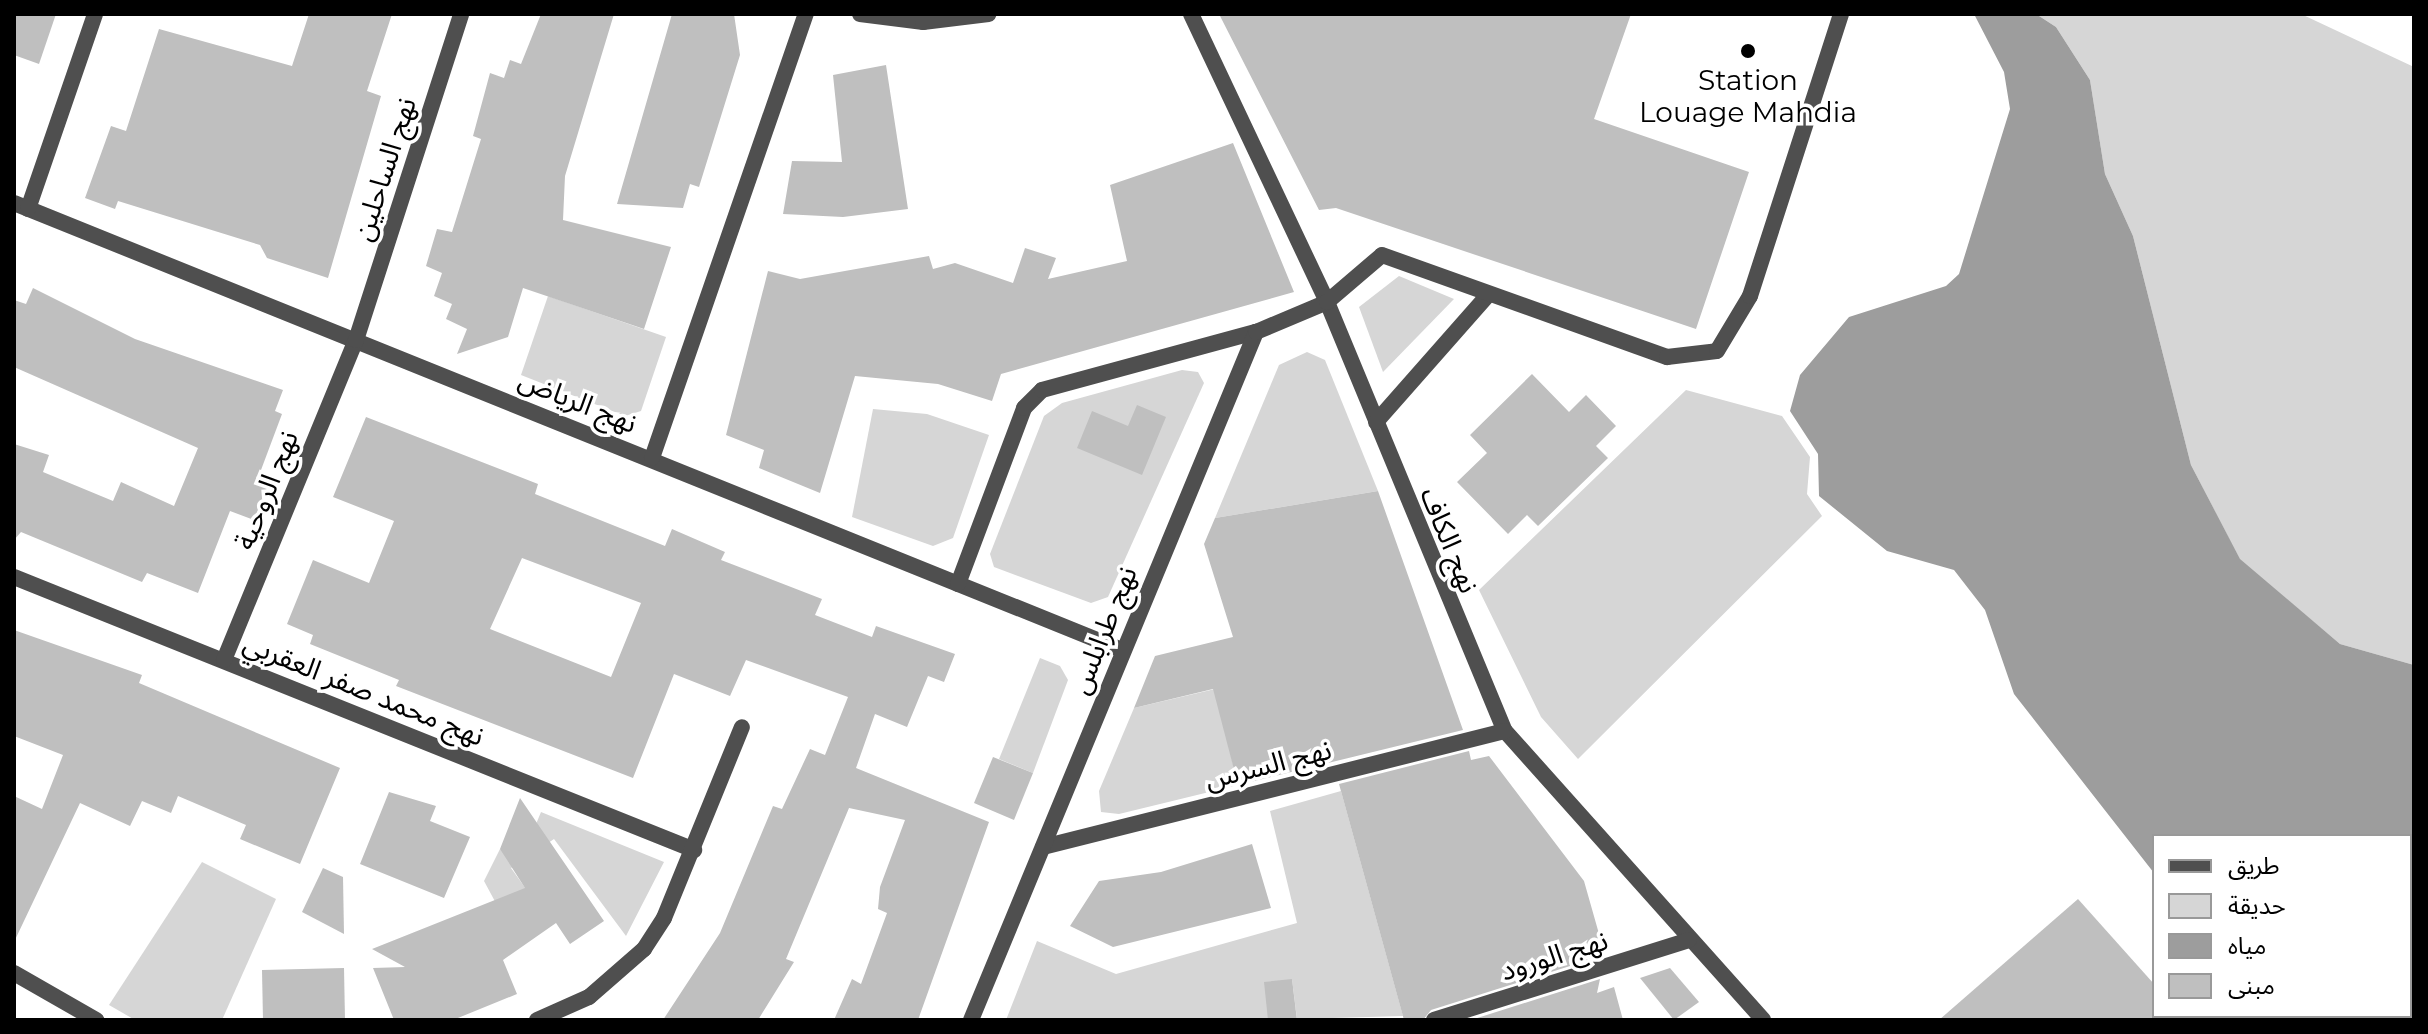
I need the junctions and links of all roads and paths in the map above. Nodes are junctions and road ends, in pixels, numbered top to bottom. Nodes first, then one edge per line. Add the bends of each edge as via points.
1 (95, 14) edge
2 (461, 14) edge
3 (806, 14) edge
4 (860, 14) edge
5 (989, 14) edge
6 (1191, 14) edge
7 (1841, 14) edge
8 (21, 206) edge
9 (1488, 295) junction
10 (1327, 302) junction
11 (1256, 332) junction
12 (356, 340) junction
13 (1376, 422) junction
14 (652, 458) junction
15 (14, 577) edge
16 (958, 584) junction
17 (1122, 650) junction
18 (224, 660) junction
19 (742, 727) dead end
20 (1505, 731) junction
21 (1043, 847) junction
22 (694, 850) junction
23 (1689, 940) junction
24 (14, 973) edge
25 (96, 1020) edge
26 (537, 1020) edge
27 (971, 1020) edge
28 (1434, 1020) edge
29 (1763, 1020) edge

1 - 8 street
2 - 12 street, نهج الساحلين
3 - 14 street
4 - 5 street via 923,22
6 - 10 street, نهج الكاف
7 - 9 street via 1750,296 1717,351 1667,357
8 - 12 street, نهج الرياض
9 - 10 street via 1382,255
9 - 13 street
10 - 11 street
10 - 13 street, نهج الكاف
11 - 16 street via 1042,390 1024,408
11 - 17 street, نهج طرابلس
12 - 14 street, نهج الرياض
12 - 18 street, نهج الروحية
13 - 20 street, نهج الكاف
14 - 16 street, نهج الرياض
15 - 18 street, نهج محمد صفر العقربي
16 - 17 street, نهج الرياض
17 - 21 street, نهج طرابلس
18 - 22 street, نهج محمد صفر العقربي
19 - 22 street
20 - 21 street, نهج السرس
20 - 23 street, نهج الكاف
21 - 27 street, نهج طرابلس
22 - 26 street via 644,949 589,997
23 - 28 street, نهج الورود
23 - 29 street, نهج الكاف
24 - 25 street

